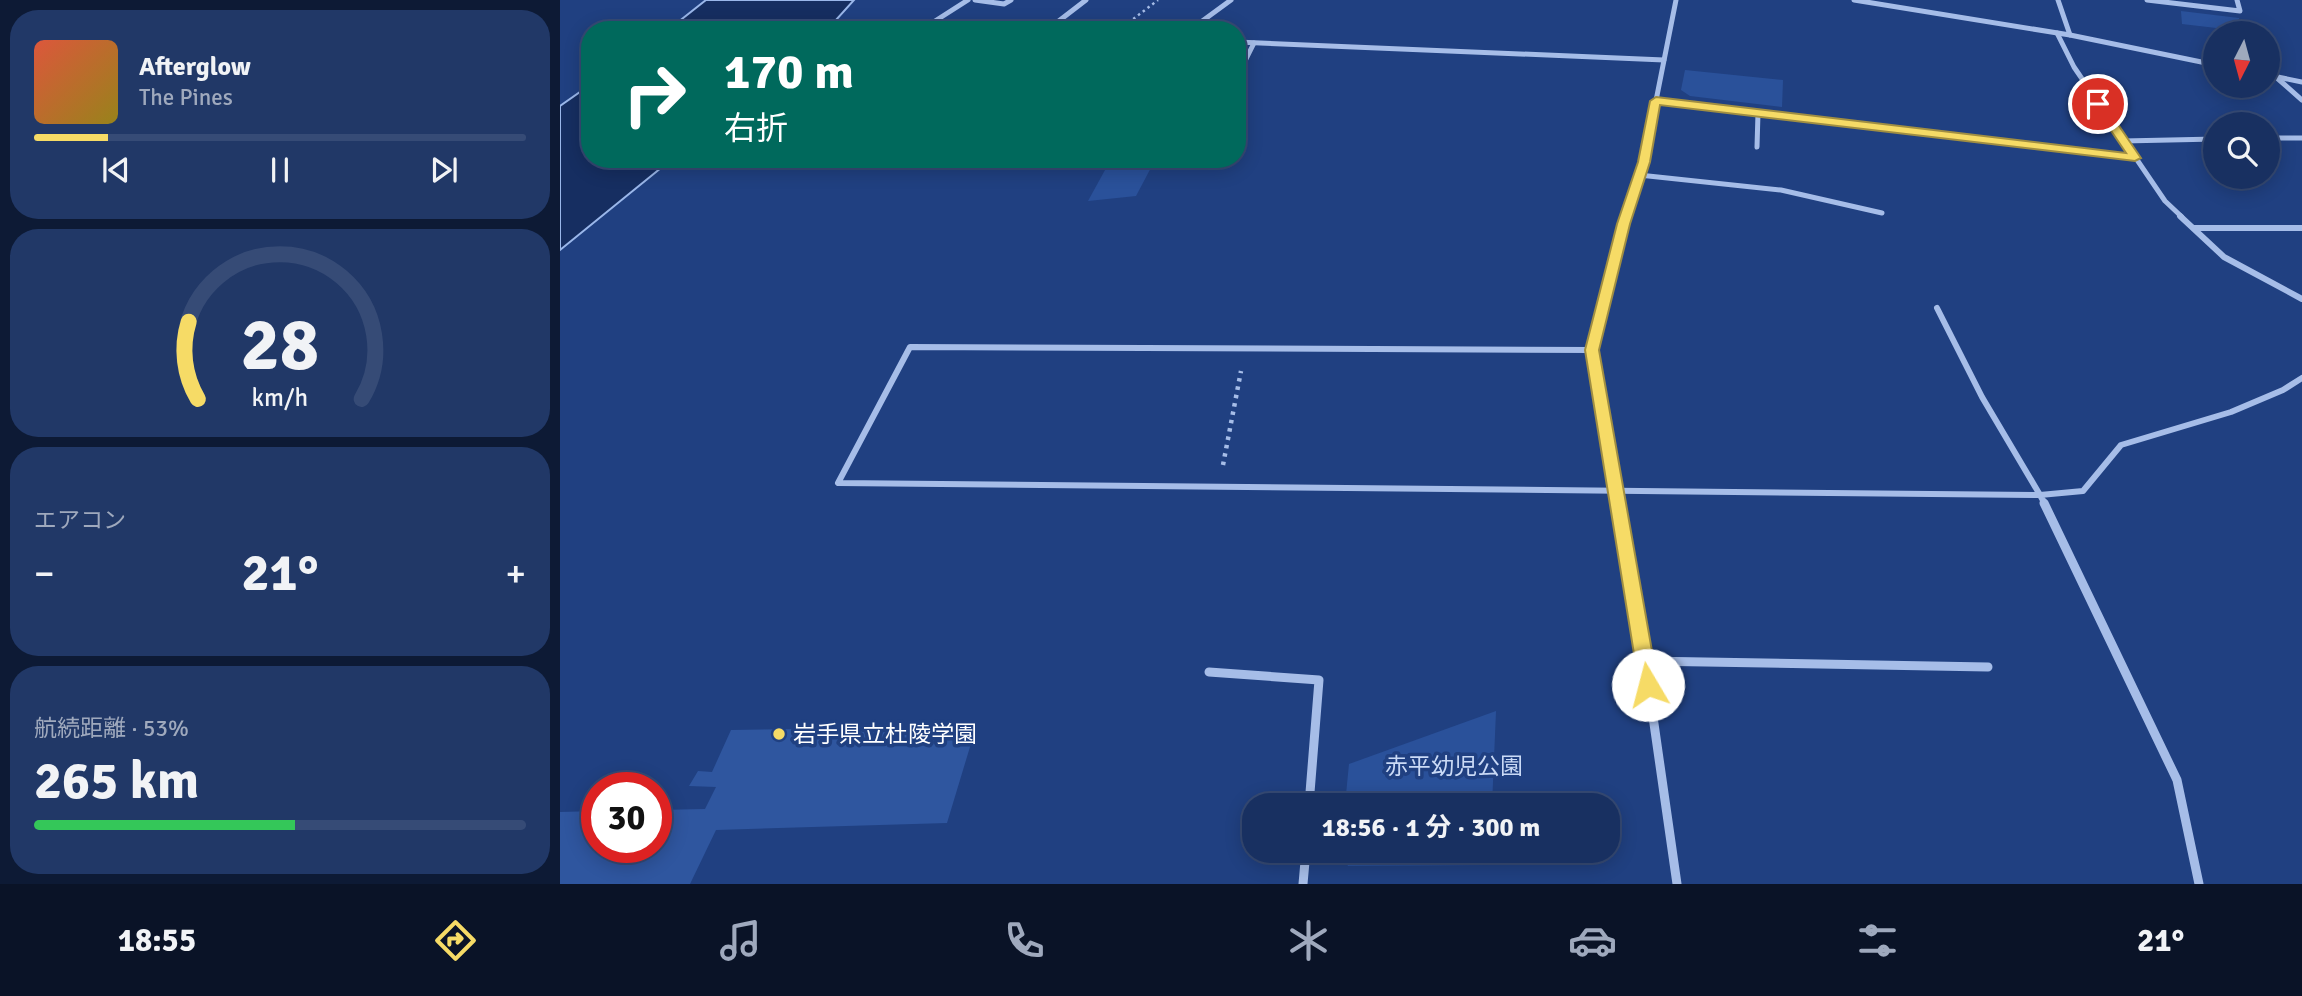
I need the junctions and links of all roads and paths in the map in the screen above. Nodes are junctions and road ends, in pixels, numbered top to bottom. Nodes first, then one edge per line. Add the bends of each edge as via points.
1 (968, 0) edge
2 (975, 0) edge
3 (1011, 0) edge
4 (1086, 0) edge
5 (1158, 0) edge
6 (1231, 0) edge
7 (1676, 0) edge
8 (1854, 0) edge
9 (2057, 0) edge
10 (2147, 0) edge
11 (2237, 0) edge
12 (935, 21) edge
13 (1059, 21) edge
14 (1131, 21) edge
15 (1202, 21) edge
16 (2057, 33) junction
17 (2070, 35) junction
18 (1246, 42) edge
19 (1255, 43) junction
20 (1246, 60) edge
21 (1664, 60) junction
22 (2203, 62) edge
23 (2280, 78) edge
24 (2280, 80) edge
25 (2302, 82) edge
26 (2302, 100) edge
27 (1656, 101) junction
28 (1758, 113) junction
29 (2280, 138) edge
30 (2302, 138) edge
31 (2203, 139) edge
32 (2123, 141) junction
33 (1757, 147) dead end
34 (2135, 158) junction
35 (1639, 175) junction
36 (1882, 213) dead end
37 (2194, 228) junction
38 (2302, 228) edge
39 (2302, 299) edge
40 (1937, 308) dead end
41 (1245, 348) junction
42 (1592, 350) junction
43 (2302, 378) edge
44 (1219, 487) junction
45 (1617, 489) junction
46 (2040, 495) junction
47 (1645, 661) junction
48 (1988, 667) dead end
49 (1209, 672) dead end
50 (1310, 793) edge
51 (1305, 863) edge
52 (1303, 884) edge
53 (1677, 884) edge
54 (2199, 884) edge

1 - 12 street
2 - 3 street via 1004,4
4 - 13 street
5 - 14 path
6 - 15 street
7 - 21 street
8 - 16 street
9 - 17 street
10 - 11 street via 2240,10
16 - 17 street
16 - 32 street
17 - 22 street
18 - 19 street
19 - 20 street
19 - 21 street
21 - 27 street
23 - 25 street
24 - 26 street
27 - 28 street
27 - 35 street
28 - 33 street
28 - 34 street
29 - 30 street
31 - 32 street
32 - 34 street
34 - 37 street via 2165,201
35 - 36 street via 1781,190
35 - 42 street
37 - 38 street
37 - 39 street via 2224,257
40 - 46 street via 1982,397
41 - 42 street
41 - 44 path
41 - 44 street via 910,346 838,483
42 - 45 street
43 - 46 street via 2231,412 2121,445 2083,491
44 - 45 street
45 - 46 street
45 - 47 street
46 - 54 street via 2177,780
47 - 48 street
47 - 53 street
49 - 50 street via 1319,680
51 - 52 street

